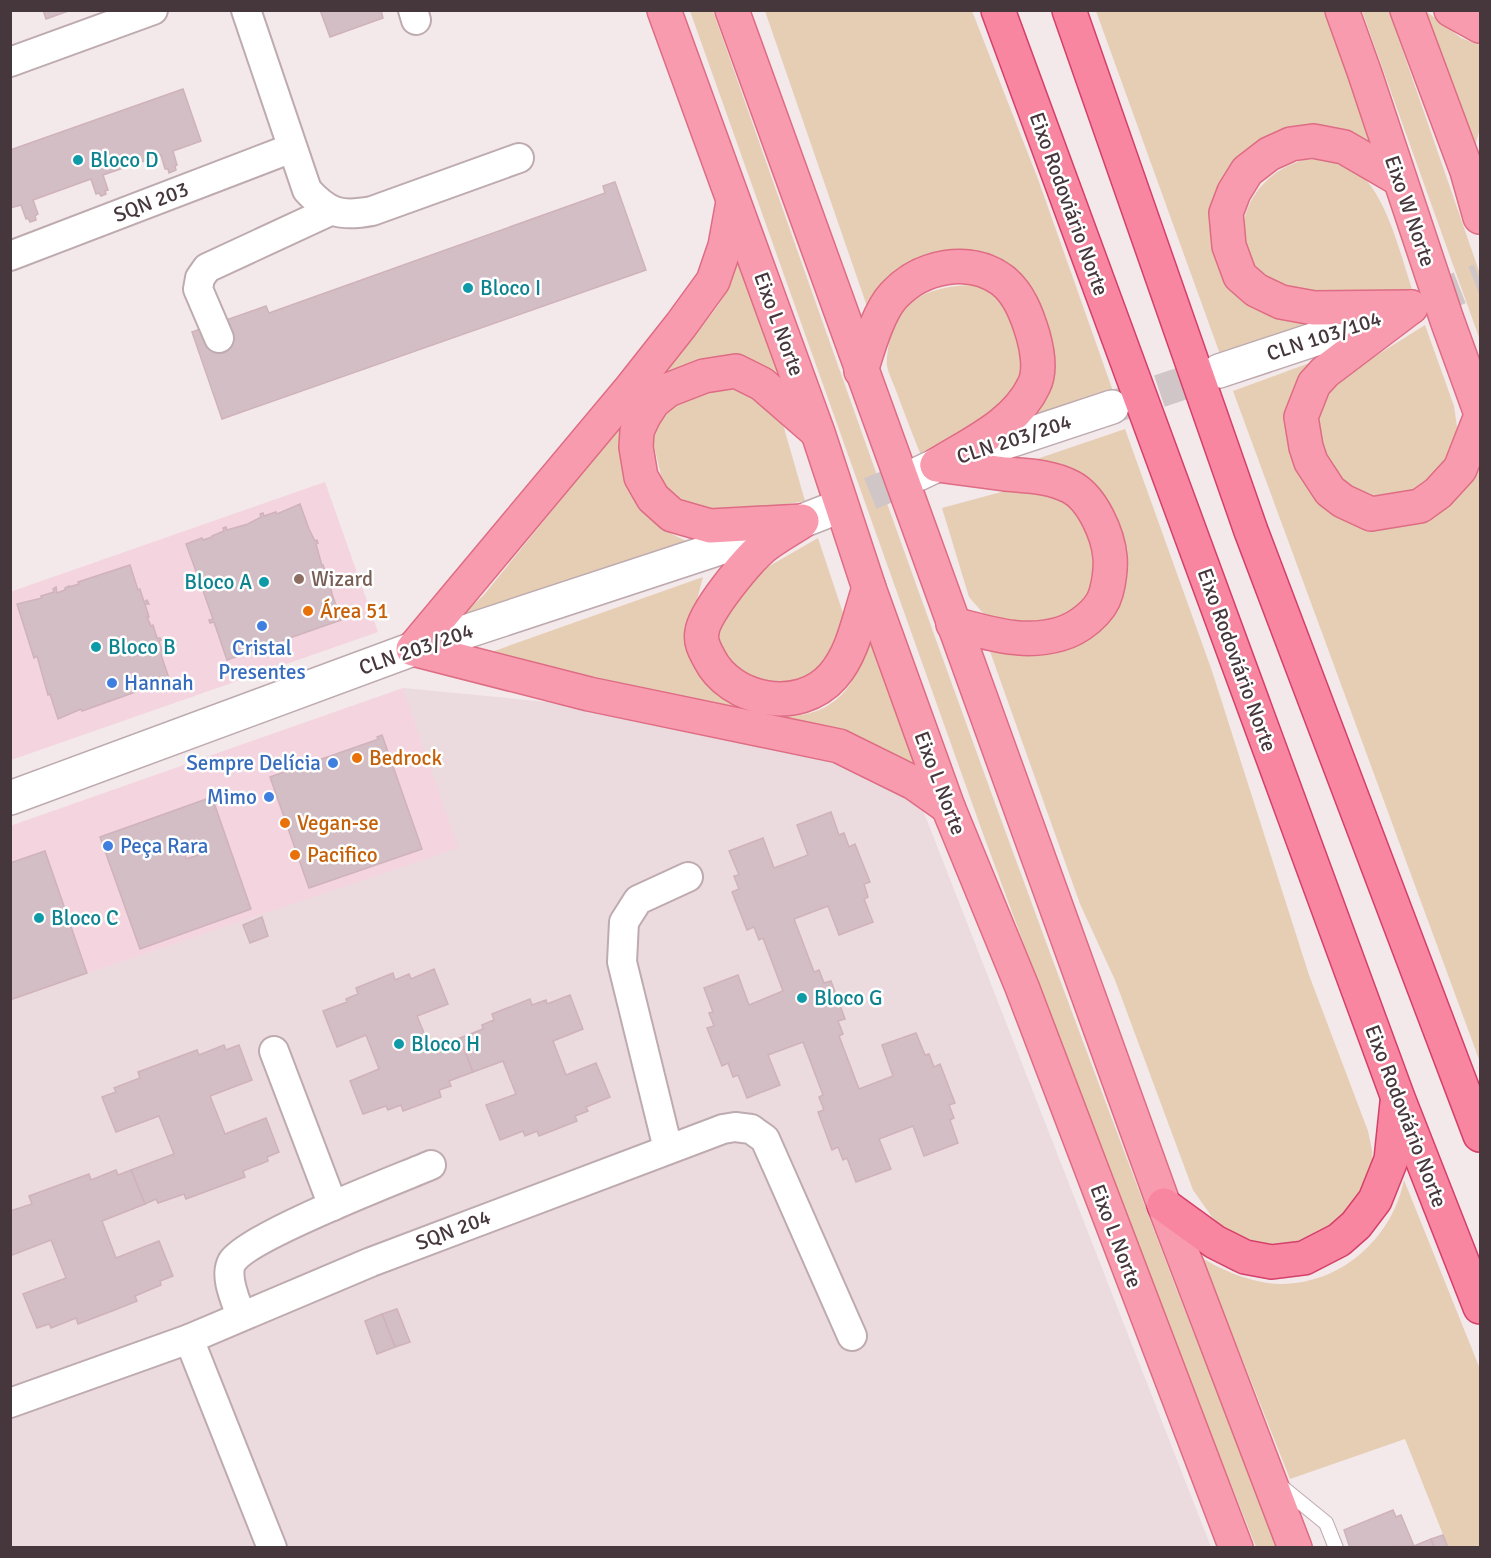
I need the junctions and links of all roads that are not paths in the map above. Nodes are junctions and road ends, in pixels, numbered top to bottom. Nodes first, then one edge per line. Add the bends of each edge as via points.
1 (153, 10) edge
2 (246, 10) edge
3 (664, 10) edge
4 (732, 10) edge
5 (998, 10) edge
6 (1069, 10) edge
7 (1342, 10) edge
8 (1407, 10) edge
9 (1451, 10) edge
10 (1480, 26) edge
11 (10, 62) edge
12 (292, 148) junction
13 (519, 158) dead end
14 (1474, 161) edge
15 (1399, 180) junction
16 (733, 200) junction
17 (330, 211) junction
18 (1480, 216) edge
19 (10, 256) edge
20 (1420, 303) junction
21 (219, 338) dead end
22 (861, 371) junction
23 (1219, 371) tunnel mouth
24 (1112, 407) tunnel mouth
25 (1480, 411) edge
26 (1480, 418) edge
27 (818, 433) junction
28 (927, 469) junction
29 (814, 517) junction
30 (868, 588) junction
31 (953, 624) junction
32 (413, 649) junction
33 (10, 798) edge
34 (948, 807) junction
35 (688, 877) dead end
36 (274, 1051) dead end
37 (1398, 1098) junction
38 (1480, 1132) edge
39 (668, 1149) junction
40 (431, 1165) dead end
41 (1164, 1205) junction
42 (333, 1206) junction
43 (1480, 1307) edge
44 (241, 1316) junction
45 (852, 1336) dead end
46 (189, 1339) junction
47 (10, 1403) edge
48 (1267, 1476) junction
49 (272, 1548) edge
50 (1236, 1548) edge
51 (1295, 1548) edge
52 (1336, 1548) edge

1 - 11 street
2 - 12 street
3 - 16 main road, Eixo L Norte
4 - 22 main road
5 - 37 highway, Eixo Rodoviário Norte
6 - 38 highway via 1251,531
7 - 15 main road, Eixo W Norte
8 - 14 main road
9 - 10 main road
12 - 17 street via 307,190
12 - 19 street, SQN 203
13 - 17 street via 372,211
14 - 18 main road
15 - 20 main road via 1344,147 1313,141 1291,144 1247,171 1234,192 1226,213 1229,246 1240,276 1256,290 1281,302 1314,308
15 - 25 main road, Eixo W Norte
16 - 27 main road, Eixo L Norte
16 - 32 main road via 713,281 632,387
17 - 21 street via 207,268 198,289
20 - 23 street, CLN 103/104
20 - 26 main road via 1314,384 1301,417 1311,462 1330,491 1371,513 1420,506 1460,469
22 - 28 main road via 876,326 893,296 916,278 936,269 960,265 983,271 1003,280 1023,306 1037,350 1035,383 1005,423
22 - 31 main road
24 - 28 street, CLN 203/204
27 - 29 main road via 762,384 736,371 719,372 668,390 653,402 637,431 636,447 641,477 653,498 672,515 710,526
27 - 30 main road, Eixo L Norte
28 - 31 main road via 1058,481 1090,504 1100,521 1110,557 1106,595 1082,623 1062,634 1022,640
29 - 30 main road via 762,548 721,594 702,633 702,644 713,666 741,689 766,698 800,697 819,688 833,676 849,651
29 - 32 street, CLN 203/204
30 - 34 main road, Eixo L Norte
31 - 41 main road
32 - 33 street, CLN 203/204
32 - 34 main road via 590,694 839,746 914,783
34 - 50 main road, Eixo L Norte via 1022,987
35 - 39 street via 638,900 624,922 622,962
36 - 42 street
37 - 41 highway via 1391,1160 1375,1200 1339,1240 1304,1258 1272,1262 1245,1257 1215,1242
37 - 43 highway, Eixo Rodoviário Norte
39 - 44 street, SQN 204
39 - 45 street, SQN 204 via 735,1127 761,1135
40 - 42 street
41 - 48 main road
42 - 44 street via 236,1258 229,1275
44 - 46 street, SQN 204
46 - 47 street, SQN 204
46 - 49 street
48 - 51 main road
48 - 52 lane via 1326,1523

